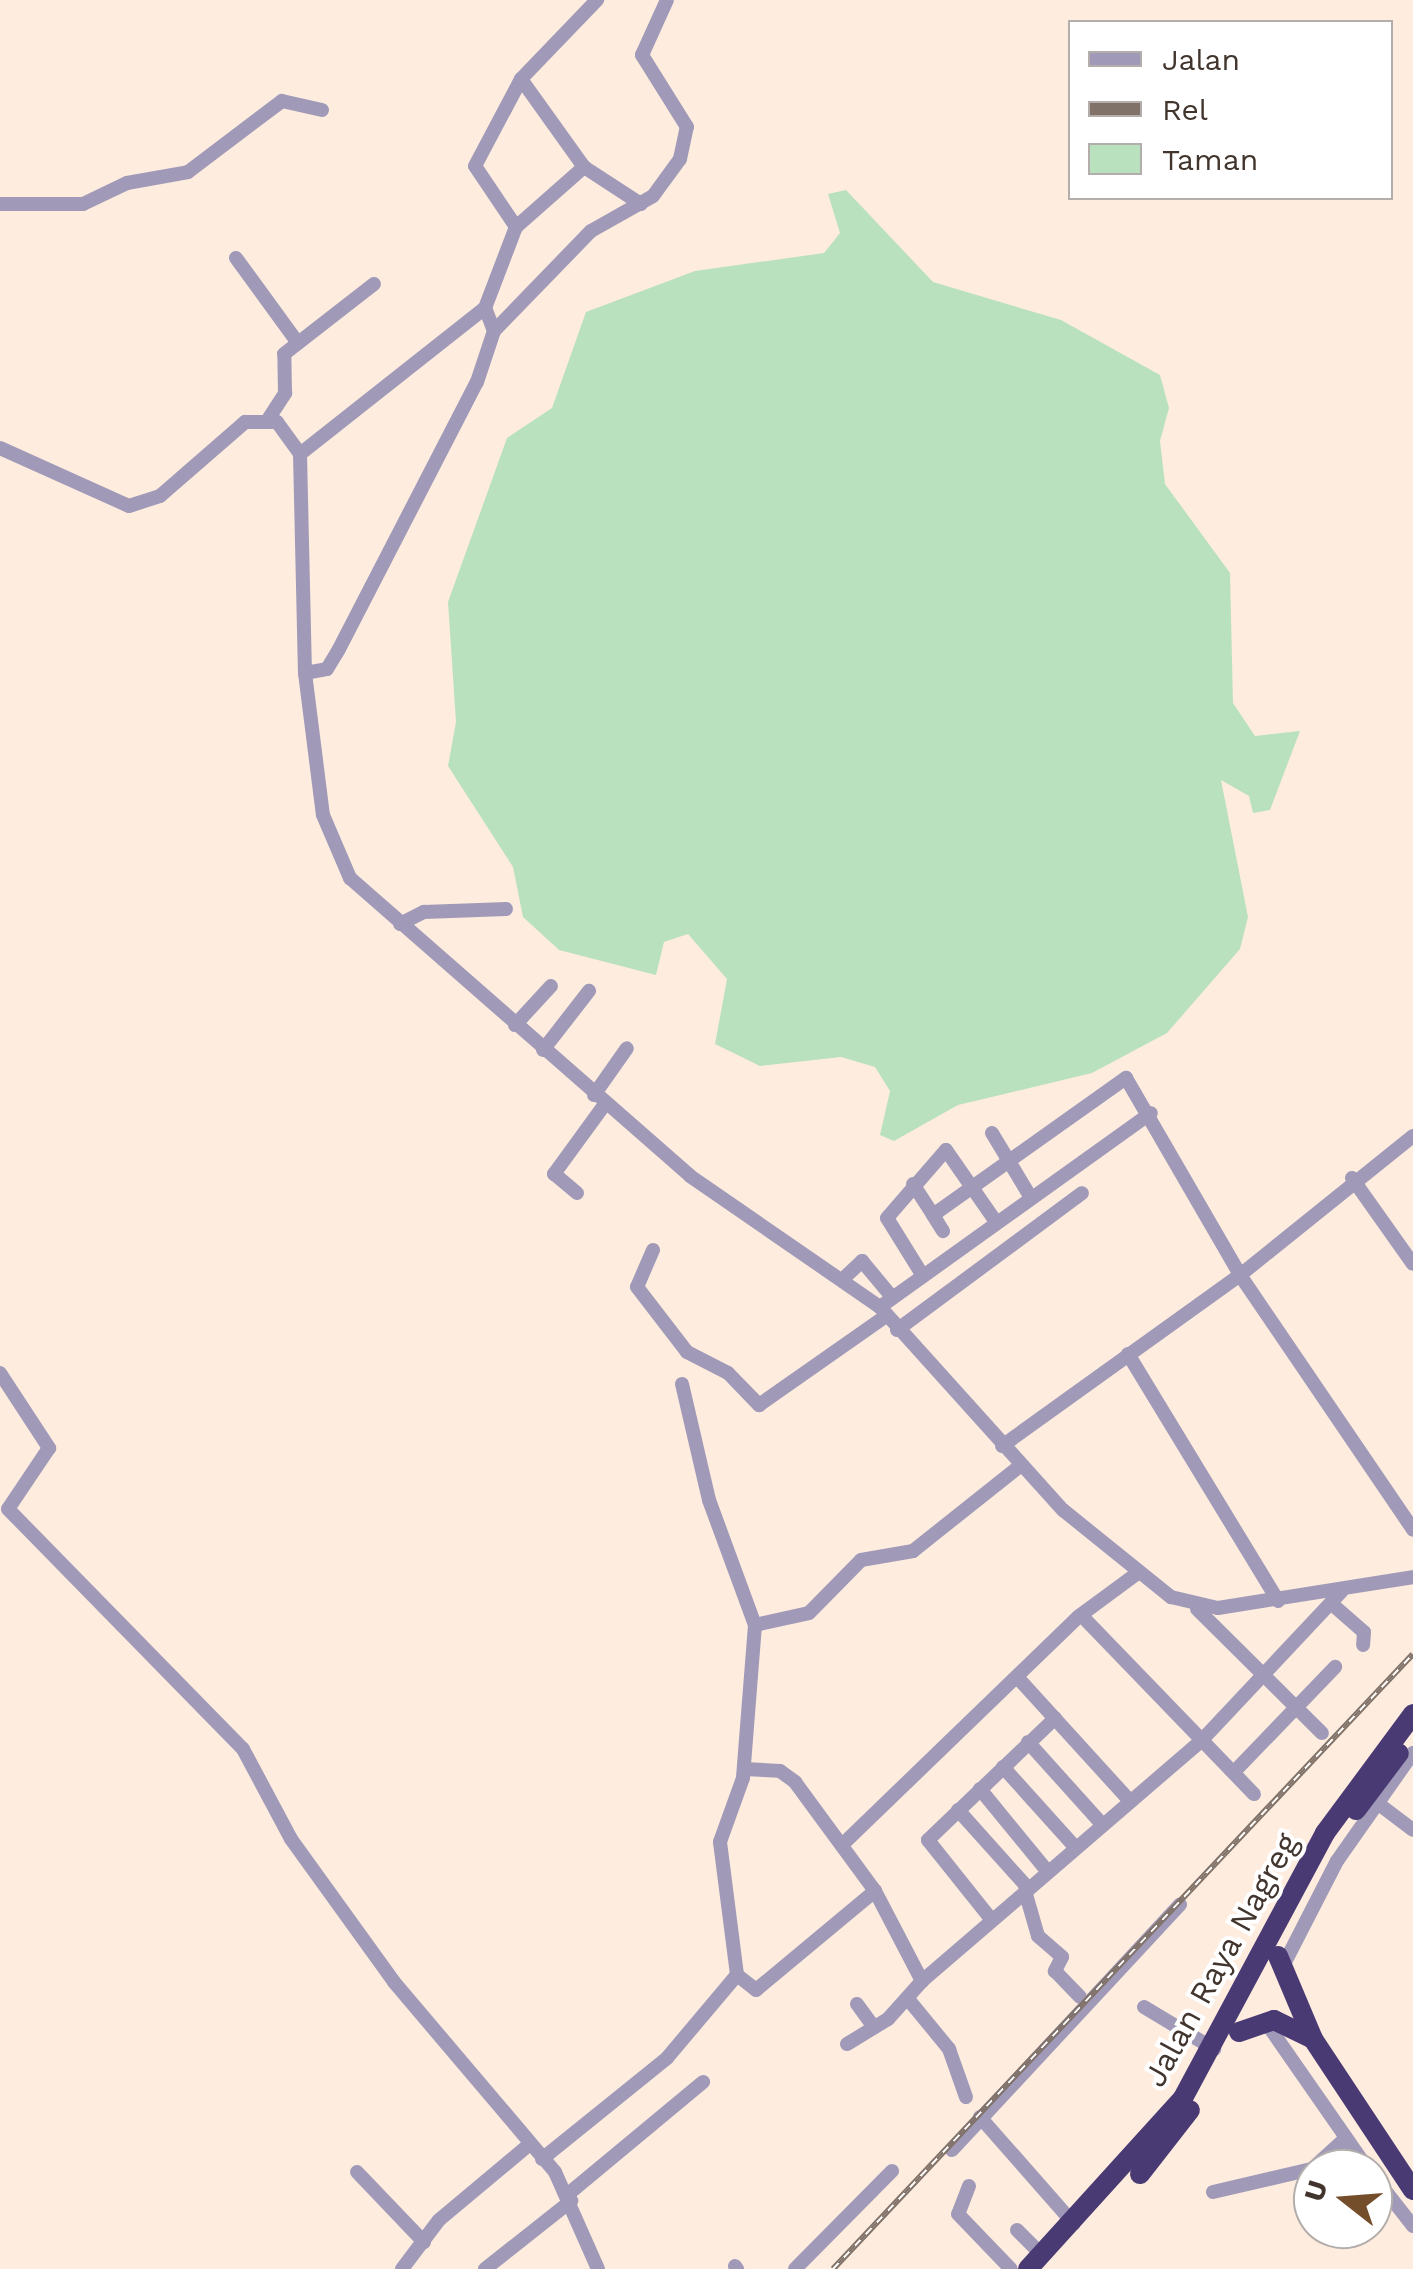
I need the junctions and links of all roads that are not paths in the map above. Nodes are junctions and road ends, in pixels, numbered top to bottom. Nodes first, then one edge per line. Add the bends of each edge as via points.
1 (597, 0) edge
2 (667, 0) edge
3 (521, 79) junction
4 (322, 110) dead end
5 (584, 167) junction
6 (0, 204) edge
7 (641, 204) junction
8 (516, 227) junction
9 (236, 258) dead end
10 (374, 284) dead end
11 (485, 308) junction
12 (494, 331) junction
13 (298, 343) junction
14 (269, 418) junction
15 (0, 448) edge
16 (300, 454) junction
17 (305, 673) junction
18 (506, 909) dead end
19 (400, 924) junction
20 (551, 986) dead end
21 (588, 991) dead end
22 (515, 1025) junction
23 (627, 1048) dead end
24 (543, 1050) junction
25 (600, 1099) junction
26 (1150, 1112) junction
27 (992, 1133) dead end
28 (1413, 1136) edge
29 (1007, 1160) junction
30 (1352, 1178) junction
31 (913, 1184) junction
32 (973, 1184) junction
33 (576, 1193) dead end
34 (1082, 1193) dead end
35 (1031, 1198) junction
36 (933, 1215) junction
37 (996, 1222) junction
38 (942, 1232) dead end
39 (653, 1250) dead end
40 (1413, 1264) edge
41 (1240, 1275) junction
42 (923, 1276) junction
43 (844, 1278) junction
44 (892, 1297) junction
45 (883, 1312) junction
46 (897, 1330) junction
47 (1128, 1354) junction
48 (0, 1373) edge
49 (682, 1384) dead end
50 (1002, 1446) junction
51 (1020, 1466) junction
52 (3, 1511) edge
53 (1413, 1530) edge
54 (1140, 1572) junction
55 (1413, 1577) edge
56 (1342, 1590) junction
57 (1278, 1602) junction
58 (1333, 1605) junction
59 (1197, 1609) junction
60 (1082, 1615) junction
61 (755, 1625) junction
62 (1363, 1645) dead end
63 (1335, 1667) dead end
64 (1266, 1676) junction
65 (1018, 1678) junction
66 (1296, 1708) junction
67 (1413, 1714) edge
68 (1055, 1718) junction
69 (1322, 1733) dead end
70 (1413, 1736) edge
71 (1202, 1740) junction
72 (1028, 1742) junction
73 (1413, 1753) edge
74 (1003, 1767) junction
75 (744, 1769) junction
76 (1234, 1772) junction
77 (980, 1789) junction
78 (1254, 1794) dead end
79 (1128, 1798) junction
80 (1376, 1802) junction
81 (958, 1810) junction
82 (1102, 1822) junction
83 (1413, 1830) edge
84 (842, 1845) junction
85 (1074, 1846) junction
86 (1047, 1871) junction
87 (1026, 1889) junction
88 (875, 1890) junction
89 (1180, 1904) dead end
90 (991, 1918) junction
91 (1280, 1961) junction
92 (737, 1976) junction
93 (922, 1982) junction
94 (908, 1999) junction
95 (1083, 2001) junction
96 (857, 2004) dead end
97 (1144, 2007) dead end
98 (1265, 2021) junction
99 (874, 2027) junction
100 (1239, 2032) junction
101 (1312, 2039) junction
102 (847, 2044) dead end
103 (1214, 2050) junction
104 (703, 2082) dead end
105 (966, 2097) dead end
106 (982, 2117) junction
107 (1346, 2138) junction
108 (530, 2144) junction
109 (1354, 2149) edge
110 (952, 2150) dead end
111 (542, 2159) junction
112 (892, 2170) dead end
113 (357, 2172) dead end
114 (969, 2186) dead end
115 (1413, 2190) edge
116 (1213, 2192) dead end
117 (569, 2198) junction
118 (1393, 2200) edge
119 (1074, 2224) junction
120 (1413, 2226) edge
121 (1017, 2230) dead end
122 (424, 2242) junction
123 (1039, 2264) edge
124 (402, 2269) edge
125 (485, 2269) edge
126 (598, 2269) edge
127 (795, 2269) edge
128 (1011, 2269) edge

1 - 3 street
2 - 7 street via 642,55 687,127 686,143
3 - 5 street
3 - 8 street via 475,166
4 - 6 street via 282,101 188,172 127,183 83,204
5 - 7 street
5 - 8 street
7 - 12 street via 591,230
8 - 11 street
9 - 13 street
10 - 13 street
11 - 12 street
11 - 16 street
12 - 17 street via 477,382 339,649 322,673
13 - 14 street via 282,357 285,393
14 - 15 street via 245,422 160,496 129,506
14 - 16 street
16 - 17 street
17 - 19 street via 334,846 350,878
18 - 19 street via 424,912
19 - 22 street
20 - 22 street
21 - 24 street
22 - 24 street
23 - 25 street
24 - 25 street
25 - 33 street via 554,1174
25 - 43 street via 690,1176
26 - 29 street via 1120,1079
26 - 35 street
26 - 41 street
27 - 29 street
28 - 30 street
29 - 32 street
29 - 35 street
30 - 40 street
30 - 41 street
31 - 32 street via 948,1150
31 - 36 street
31 - 42 street via 887,1218
32 - 36 street
32 - 37 street
34 - 46 street
35 - 37 street
36 - 38 street
37 - 42 street
39 - 45 street via 637,1287 687,1352 714,1362 759,1404
41 - 47 street
41 - 53 street
42 - 44 street
43 - 44 street via 862,1261
43 - 45 street
44 - 45 street
45 - 46 street
46 - 50 street
47 - 50 street
47 - 57 street
48 - 52 street via 49,1448
49 - 61 street via 709,1500
50 - 51 street
51 - 54 street
51 - 61 street via 913,1551 860,1560 808,1613
52 - 108 street via 244,1749 292,1838 394,1982
54 - 59 street
54 - 60 street
55 - 56 street
56 - 57 street
56 - 58 street
57 - 59 street
58 - 62 street via 1364,1632
58 - 64 street
59 - 64 street
60 - 65 street
60 - 71 street
61 - 75 street
63 - 66 street
64 - 66 street
64 - 71 street
65 - 68 street
65 - 84 street
66 - 69 street
66 - 76 street
67 - 103 highway, Jalan Raya Nagreg via 1325,1834
68 - 72 street
68 - 79 street
70 - 91 highway, Jalan Raya Nagreg via 1327,1855
71 - 76 street
71 - 79 street
72 - 74 street
72 - 82 street
73 - 80 street
74 - 77 street
74 - 85 street
75 - 84 street via 788,1776
75 - 92 street via 720,1842
76 - 78 street
77 - 81 street
77 - 86 street
79 - 82 street
80 - 83 street
80 - 91 street
81 - 87 street
81 - 90 street via 928,1842
82 - 85 street
84 - 88 street
85 - 86 street
86 - 87 street
87 - 90 street
87 - 95 street via 1038,1936 1062,1957 1055,1971
88 - 92 street via 756,1990
88 - 93 street
89 - 95 street
90 - 93 street
91 - 100 highway, Jalan Raya Nagreg
91 - 101 highway
92 - 111 street via 667,2058
93 - 94 street
94 - 99 street
94 - 105 street via 949,2049
95 - 106 street
96 - 99 street
97 - 103 street
98 - 100 highway
98 - 101 highway
98 - 107 street
99 - 102 street
100 - 123 highway, Jalan Raya Nagreg via 1168,2142
101 - 115 highway
103 - 119 highway, Jalan Raya Nagreg via 1153,2138
104 - 117 street
106 - 110 street
106 - 119 street
107 - 109 street
107 - 116 street via 1312,2168
108 - 111 street
108 - 122 street
111 - 117 street
112 - 127 street
113 - 122 street
114 - 128 street via 958,2214
117 - 125 street
117 - 126 street
118 - 120 street
119 - 123 highway, Jalan Raya Nagreg
121 - 123 street
122 - 124 street

